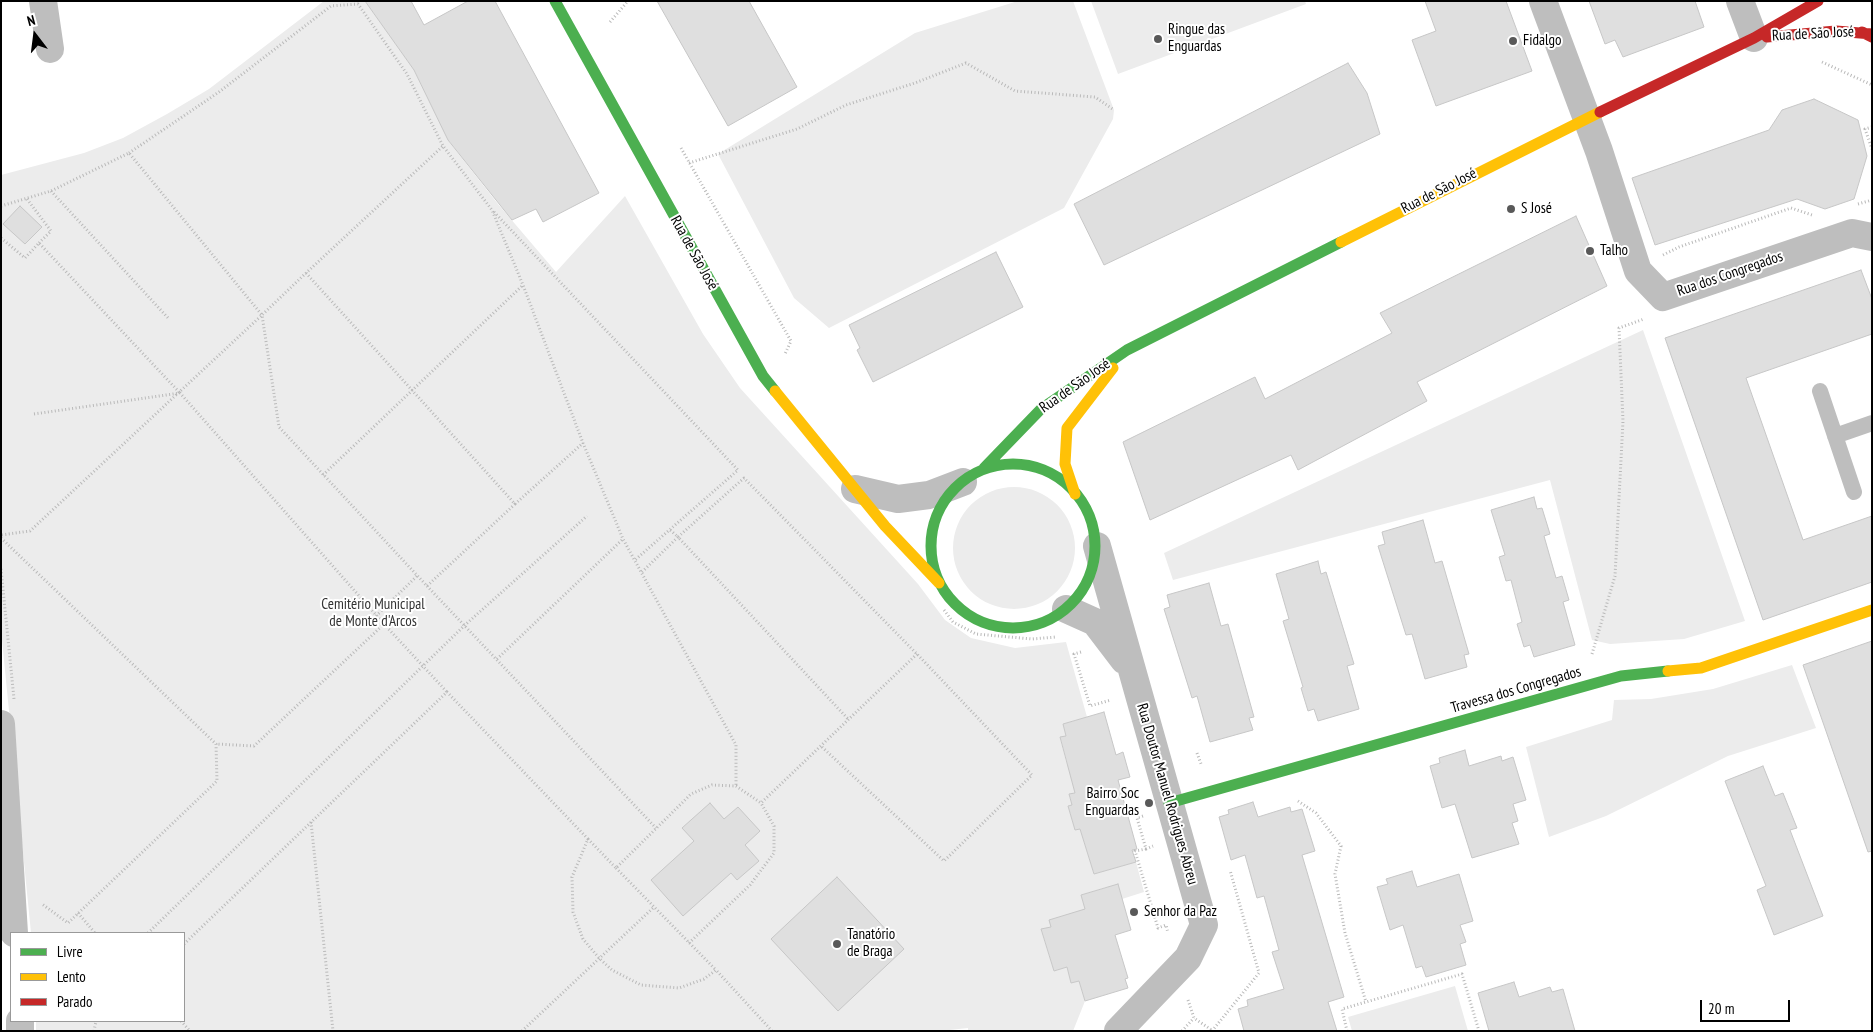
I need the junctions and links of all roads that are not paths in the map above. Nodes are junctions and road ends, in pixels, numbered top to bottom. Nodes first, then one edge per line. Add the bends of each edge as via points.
1 (43, 1) edge
2 (555, 1) edge
3 (1543, 1) edge
4 (1740, 1) edge
5 (1818, 1) edge
6 (1868, 34) edge
7 (1754, 38) junction
8 (50, 49) dead end
9 (1586, 118) junction
10 (1872, 237) edge
11 (1127, 350) junction
12 (1820, 391) dead end
13 (1872, 423) edge
14 (1835, 436) junction
15 (974, 475) junction
16 (855, 490) junction
17 (1854, 492) dead end
18 (1076, 494) junction
19 (1097, 546) junction
20 (939, 583) junction
21 (1066, 609) junction
22 (1872, 610) edge
23 (1134, 673) junction
24 (1, 724) edge
25 (3, 768) edge
26 (1159, 809) junction
27 (14, 932) edge
28 (1118, 1031) edge

1 - 8 street
2 - 16 street, Rua de São José via 763,376
3 - 9 street, Rua dos Congregados
4 - 7 street
5 - 7 street, Rua de São José
6 - 7 street, Rua de São José via 1809,32
7 - 9 street, Rua de São José
9 - 10 street, Rua dos Congregados via 1663,297 1852,233
9 - 11 street, Rua de São José
11 - 15 street, Rua de São José via 1041,409
11 - 18 street, Rua de São José via 1067,428 1064,464
12 - 14 lane
13 - 14 lane
14 - 17 lane
15 - 16 street, Rua de São José via 930,495 898,499
15 - 18 street via 1007,465 1026,466 1045,471
15 - 20 street via 947,497 934,524 932,561
16 - 20 street, Rua de São José
18 - 19 street via 1087,511
19 - 21 street via 1089,578
19 - 23 street, Rua Doutor Manuel Rodrigues Abreu
20 - 21 street via 963,612 998,627 1036,625
21 - 23 street, Rua Doutor Manuel Rodrigues Abreu via 1095,622
22 - 26 street, Travessa dos Congregados via 1701,668 1620,676
23 - 26 street, Rua Doutor Manuel Rodrigues Abreu
24 - 25 street
25 - 27 street
26 - 28 street, Rua Doutor Manuel Rodrigues Abreu via 1204,926 1188,958

